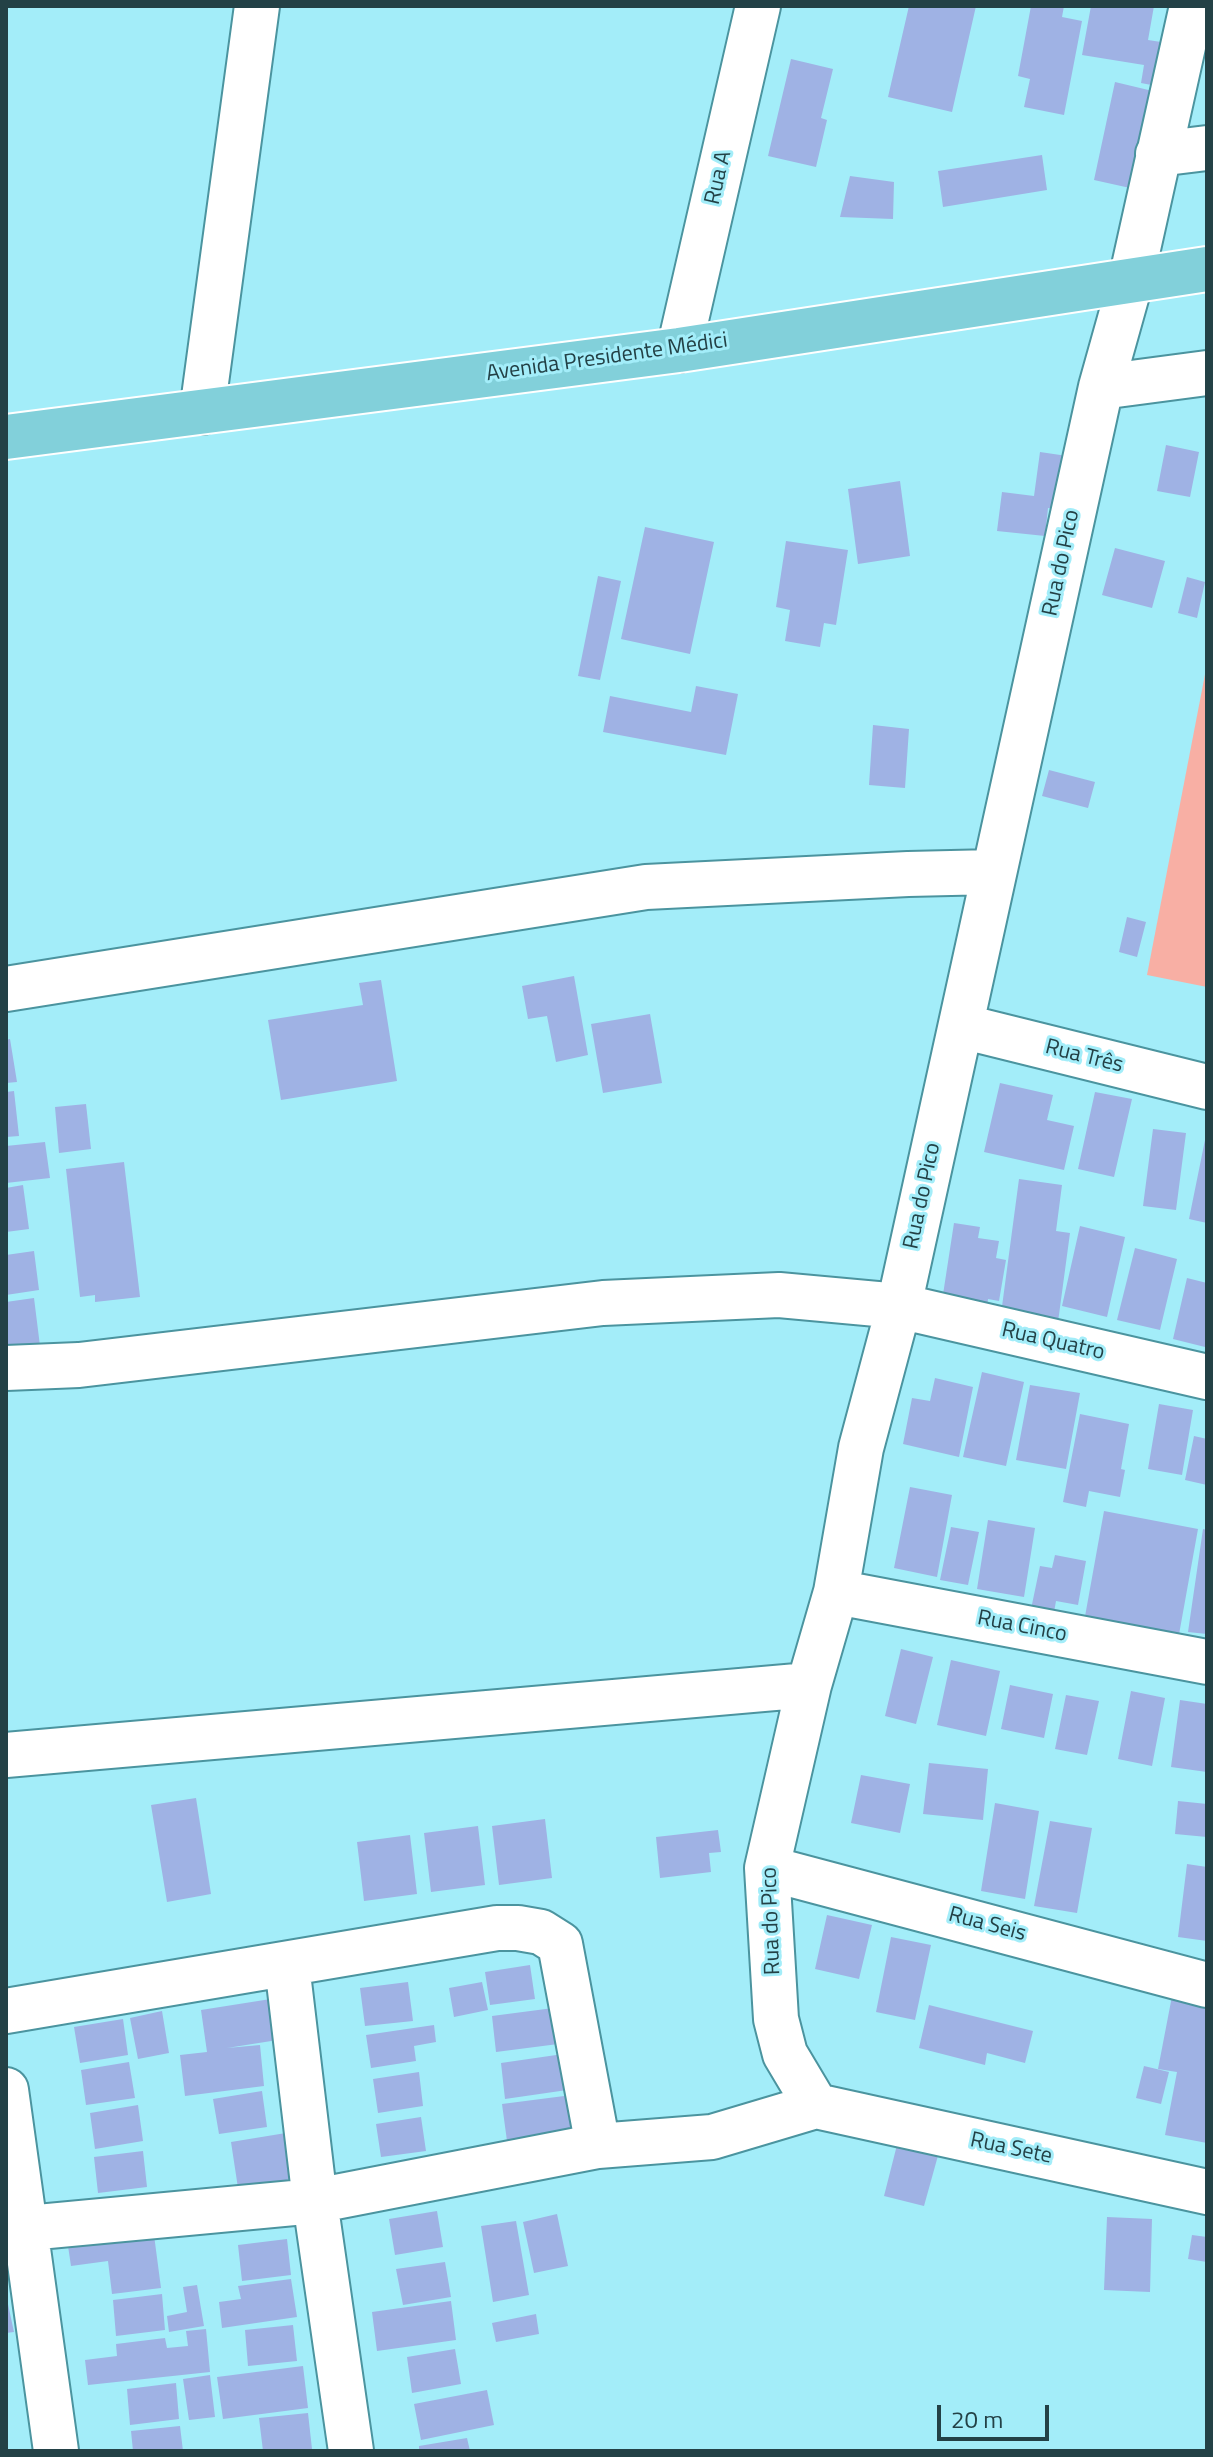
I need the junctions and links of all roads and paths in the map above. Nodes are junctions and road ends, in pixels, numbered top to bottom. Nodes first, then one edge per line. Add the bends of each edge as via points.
1 (257, 6) edge
2 (758, 6) edge
3 (1192, 6) edge
4 (1207, 148) edge
5 (1158, 154) junction
6 (1207, 269) edge
7 (1131, 280) junction
8 (679, 350) junction
9 (1207, 373) edge
10 (1101, 387) junction
11 (202, 412) junction
12 (6, 437) edge
13 (994, 872) junction
14 (6, 989) edge
15 (961, 1026) junction
16 (1207, 1087) edge
17 (899, 1306) junction
18 (6, 1368) edge
19 (1207, 1377) edge
20 (836, 1592) junction
21 (1207, 1662) edge
22 (809, 1685) junction
23 (6, 1755) edge
24 (767, 1868) junction
25 (287, 1965) junction
26 (1207, 1985) edge
27 (6, 2011) edge
28 (6, 2090) edge
29 (816, 2106) junction
30 (598, 2146) junction
31 (1207, 2192) edge
32 (315, 2201) junction
33 (16, 2229) edge
34 (56, 2451) edge
35 (351, 2451) edge

1 - 11 street
2 - 8 street, Rua A
3 - 5 street, Rua do Pico
4 - 5 street
5 - 7 street, Rua do Pico
6 - 7 main road, Avenida Presidente Médici
7 - 8 main road, Avenida Presidente Médici
7 - 10 street, Rua do Pico
8 - 11 main road, Avenida Presidente Médici
9 - 10 street
10 - 13 street, Rua do Pico
11 - 12 main road, Avenida Presidente Médici
13 - 14 street via 646,887
13 - 15 street, Rua do Pico
15 - 16 street, Rua Três
15 - 17 street, Rua do Pico
17 - 18 street, Rua Quatro via 779,1295 603,1303 79,1365
17 - 19 street, Rua Quatro
17 - 20 street, Rua do Pico via 861,1448
20 - 21 street, Rua Cinco
20 - 22 street, Rua do Pico
22 - 23 street
22 - 24 street, Rua do Pico
24 - 26 street, Rua Seis
24 - 29 street, Rua do Pico via 776,2019 785,2054
25 - 27 street
25 - 30 street via 483,1930 541,1932 560,1944
25 - 32 street
28 - 33 street
29 - 30 street via 712,2137
29 - 31 street, Rua Sete
30 - 32 street
32 - 33 street
32 - 35 street
33 - 34 street

